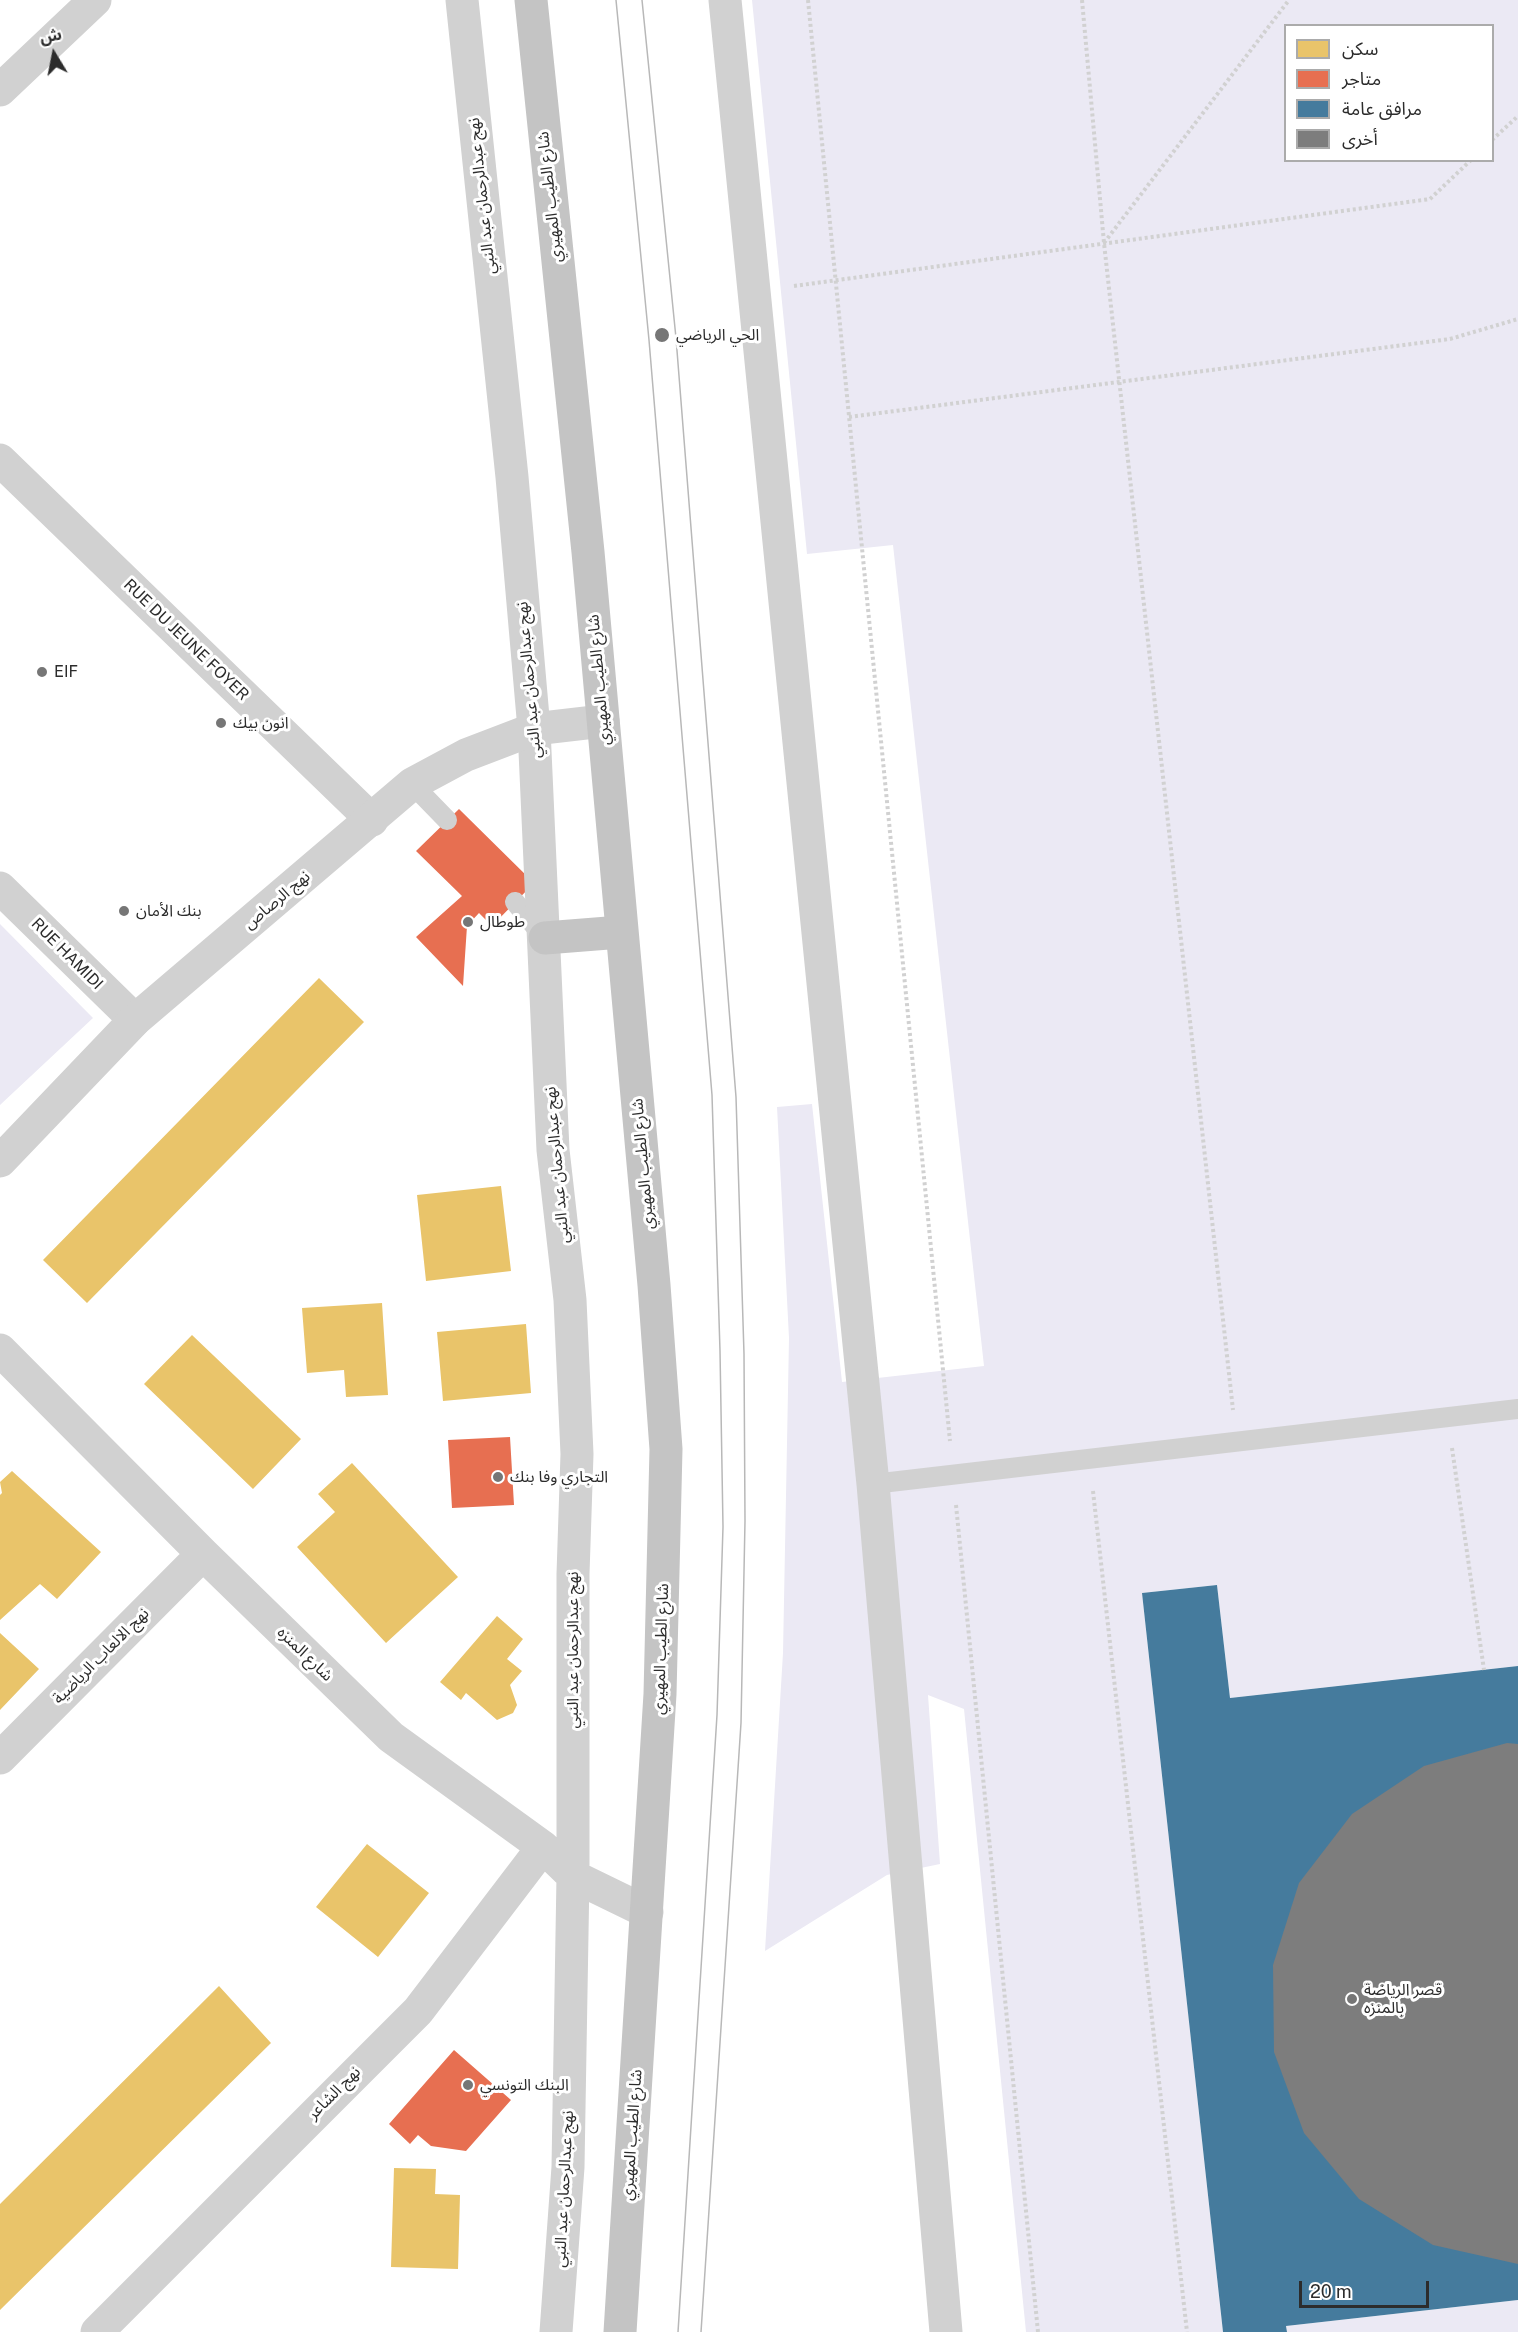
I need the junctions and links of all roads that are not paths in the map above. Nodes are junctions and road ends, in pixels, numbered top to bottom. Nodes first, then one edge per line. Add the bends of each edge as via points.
1 (94, 0) edge
2 (462, 0) edge
3 (531, 0) edge
4 (725, 0) edge
5 (0, 90) edge
6 (0, 460) edge
7 (603, 721) junction
8 (534, 729) junction
9 (412, 784) junction
10 (372, 820) junction
11 (447, 820) dead end
12 (0, 888) edge
13 (515, 902) dead end
14 (621, 932) junction
15 (545, 938) junction
16 (135, 1020) junction
17 (0, 1161) edge
18 (0, 1350) edge
19 (1518, 1409) edge
20 (873, 1484) junction
21 (203, 1554) junction
22 (0, 1758) edge
23 (543, 1847) junction
24 (573, 1876) junction
25 (647, 1912) junction
26 (107, 2329) edge
27 (556, 2332) edge
28 (620, 2332) edge
29 (946, 2332) edge

1 - 5 street
2 - 8 street, نهج عبدالرحمان عبد النبي
3 - 7 main road, شارع الطيب المهيري
4 - 20 street
6 - 10 street, RUE DU JEUNE FOYER
7 - 8 street, نهج الرصاص
7 - 14 main road, شارع الطيب المهيري
8 - 9 street, نهج الرصاص via 466,755
8 - 15 street, نهج عبدالرحمان عبد النبي
9 - 10 street, نهج الرصاص
9 - 11 lane
10 - 16 street, نهج الرصاص
12 - 16 street, RUE HAMIDI
13 - 15 lane
14 - 15 main road
14 - 25 main road, شارع الطيب المهيري via 666,1449 660,1694
15 - 24 street, نهج عبدالرحمان عبد النبي via 553,1150 570,1300 577,1454
16 - 17 street, نهج الرصاص
18 - 21 street, شارع المنزه
19 - 20 lane
20 - 29 street
21 - 22 street, نهج الالعاب الرياضية
21 - 23 street, شارع المنزه via 391,1737
23 - 24 street, شارع المنزه
23 - 26 street, نهج الشاعر via 418,2011
24 - 25 street, شارع المنزه
24 - 27 street, نهج عبدالرحمان عبد النبي via 568,2167
25 - 28 main road, شارع الطيب المهيري

